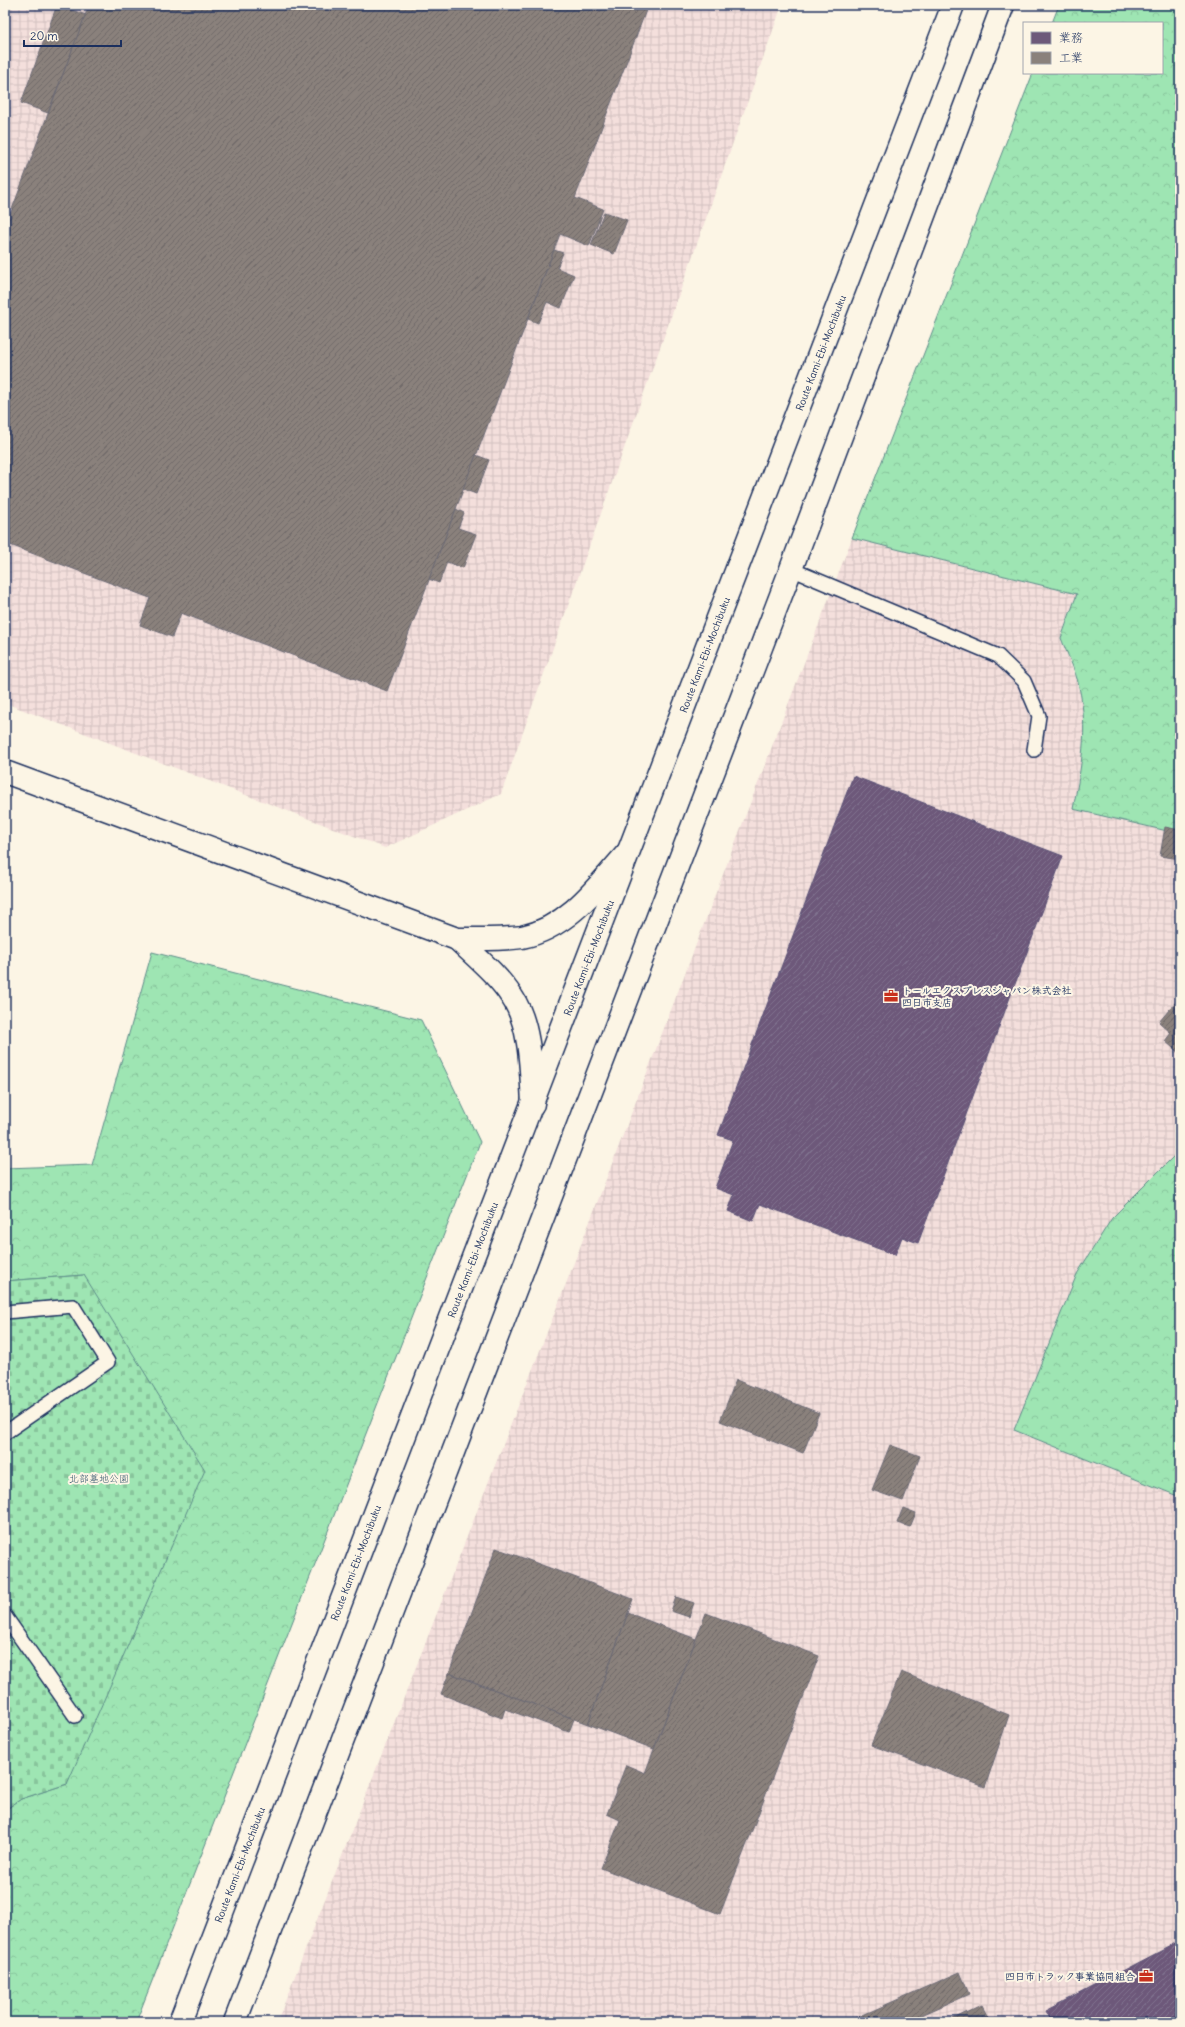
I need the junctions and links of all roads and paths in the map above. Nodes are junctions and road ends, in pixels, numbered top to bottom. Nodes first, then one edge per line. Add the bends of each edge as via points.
1 (954, 5) edge
2 (1003, 5) edge
3 (791, 569) junction
4 (1034, 750) dead end
5 (5, 772) edge
6 (631, 848) junction
7 (457, 940) junction
8 (533, 1104) junction
9 (5, 1312) edge
10 (5, 1432) edge
11 (5, 1616) edge
12 (75, 1716) dead end
13 (180, 2022) edge
14 (234, 2022) edge

1 - 6 main road, Route Kami-Ebi-Mochibuku
2 - 3 main road
3 - 4 lane via 998,656 1024,681 1039,716
3 - 14 main road
5 - 7 main road
6 - 7 main road via 570,914 548,928 522,936
6 - 8 main road, Route Kami-Ebi-Mochibuku
7 - 8 main road via 492,972 513,997 523,1021 530,1057
8 - 13 main road, Route Kami-Ebi-Mochibuku
9 - 10 lane via 73,1306 108,1362
11 - 12 lane

